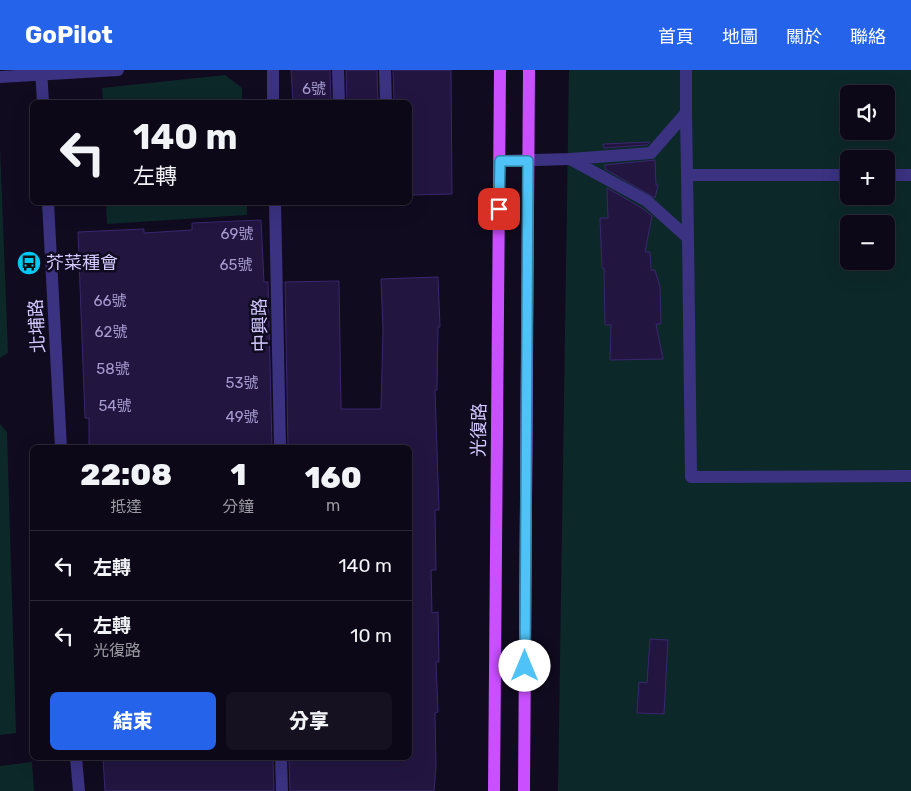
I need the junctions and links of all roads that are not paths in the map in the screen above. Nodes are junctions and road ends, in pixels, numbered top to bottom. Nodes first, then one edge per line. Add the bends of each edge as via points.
1 (118, 70) edge
2 (273, 70) edge
3 (338, 70) edge
4 (385, 70) edge
5 (500, 70) edge
6 (529, 70) edge
7 (686, 70) edge
8 (41, 72) edge
9 (0, 77) edge
10 (43, 100) edge
11 (273, 100) edge
12 (339, 100) edge
13 (386, 100) edge
14 (686, 113) junction
15 (570, 159) junction
16 (500, 161) junction
17 (528, 161) junction
18 (687, 175) junction
19 (840, 175) edge
20 (895, 175) edge
21 (911, 175) edge
22 (48, 205) edge
23 (275, 205) edge
24 (688, 238) junction
25 (61, 445) edge
26 (280, 445) edge
27 (911, 476) edge
28 (76, 760) edge
29 (281, 760) edge
30 (79, 791) edge
31 (282, 791) edge
32 (494, 791) edge
33 (524, 791) edge

1 - 8 street
2 - 11 street
3 - 12 street
4 - 13 street
5 - 16 main road, 光復路
6 - 17 main road
7 - 14 street
8 - 9 street
8 - 10 street
14 - 15 street via 652,153
14 - 18 street
15 - 17 street
15 - 24 street via 647,201
16 - 17 street
16 - 32 main road, 光復路
17 - 33 main road
18 - 19 street
18 - 24 street
20 - 21 street
22 - 25 street, 北埔路
23 - 26 street, 中興路
24 - 27 street via 691,477
28 - 30 street
29 - 31 street

